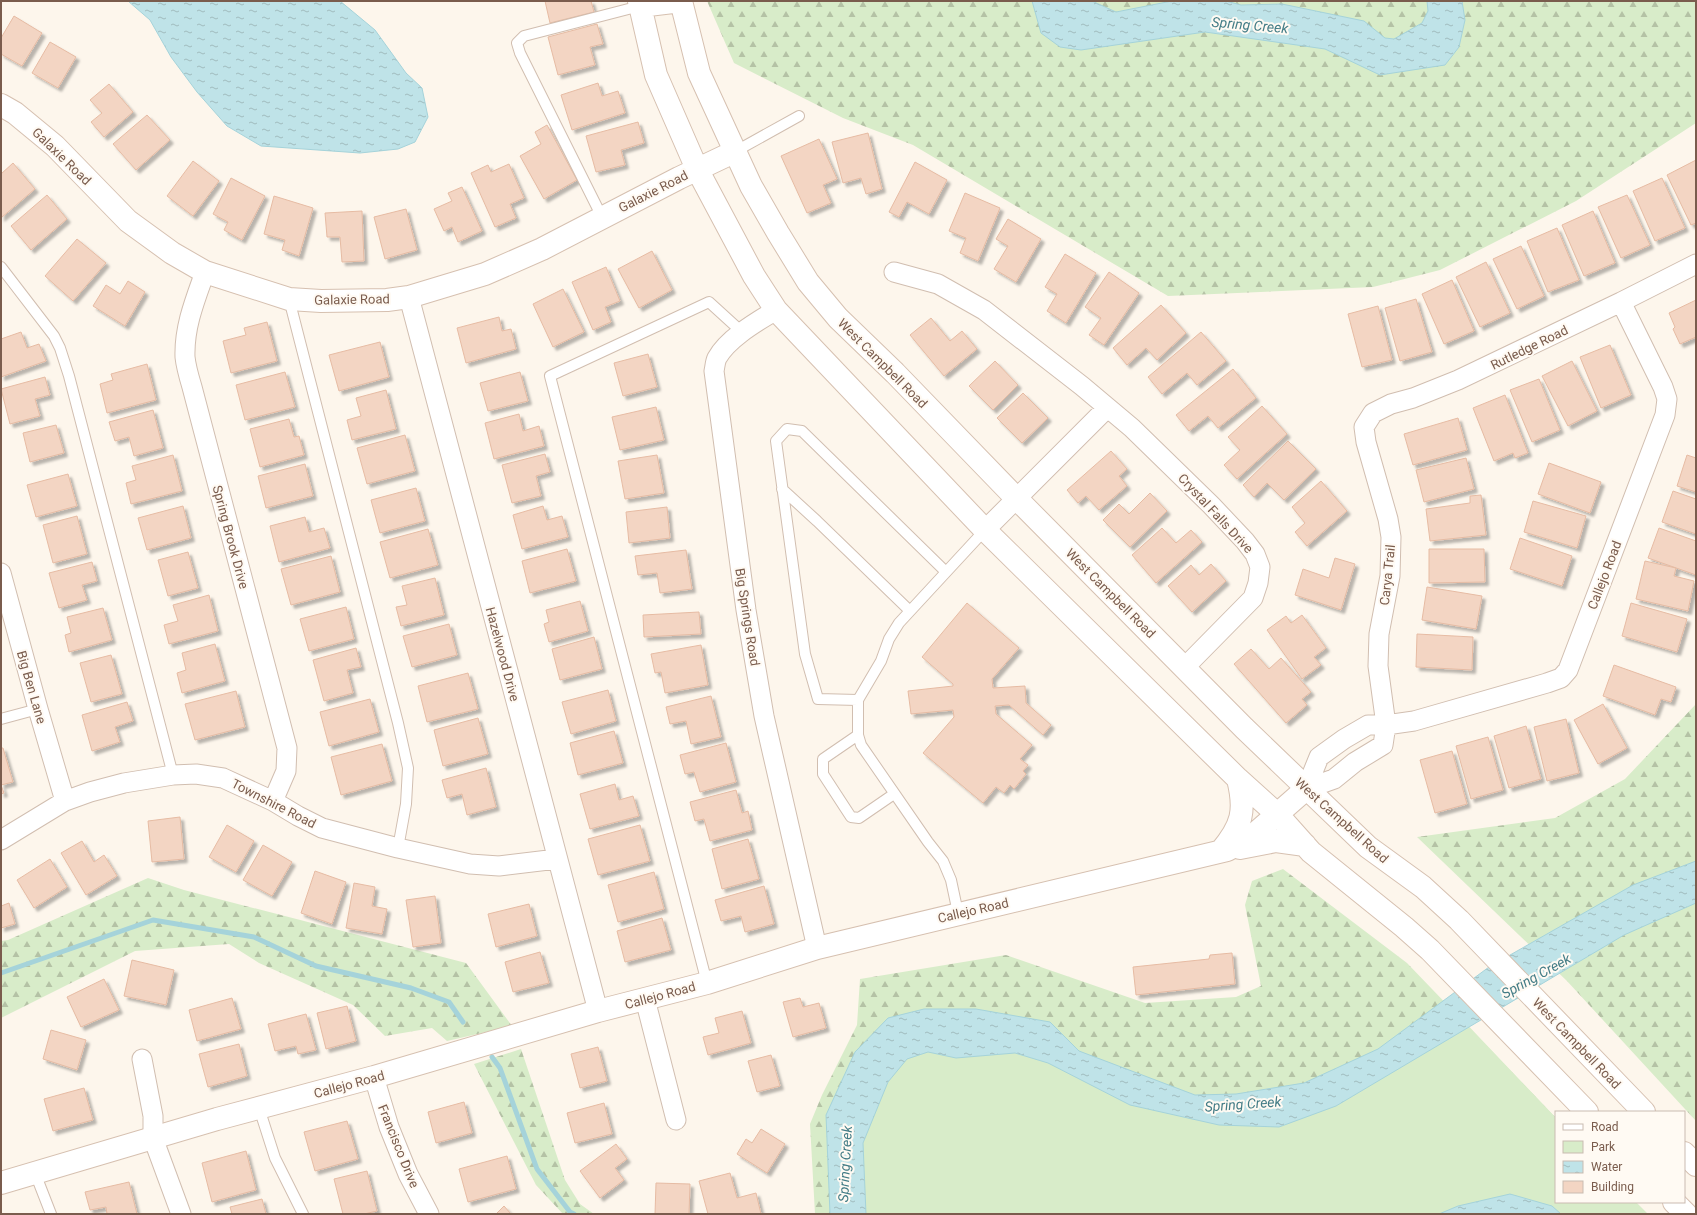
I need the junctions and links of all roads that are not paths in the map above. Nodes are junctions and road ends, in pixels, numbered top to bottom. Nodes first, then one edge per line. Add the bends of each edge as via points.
1 (681, 1) edge
2 (639, 3) edge
3 (1, 105) edge
4 (799, 116) dead end
5 (736, 151) junction
6 (697, 169) junction
7 (602, 217) junction
8 (1696, 264) edge
9 (1, 267) edge
10 (205, 272) junction
11 (894, 272) dead end
12 (409, 297) junction
13 (289, 299) junction
14 (1621, 302) junction
15 (776, 310) junction
16 (743, 333) junction
17 (1107, 408) junction
18 (1364, 427) joint
19 (782, 489) junction
20 (1017, 499) junction
21 (985, 530) junction
22 (946, 572) junction
23 (1, 573) edge
24 (910, 611) junction
25 (1185, 667) junction
26 (858, 700) junction
27 (38, 709) junction
28 (1, 719) edge
29 (1386, 725) junction
30 (858, 734) junction
31 (173, 775) junction
32 (1238, 779) junction
33 (1306, 789) junction
34 (894, 794) junction
35 (273, 801) junction
36 (65, 802) junction
37 (1278, 815) junction
38 (1, 840) edge
39 (1305, 845) junction
40 (398, 848) junction
41 (1224, 851) junction
42 (557, 859) junction
43 (958, 913) junction
44 (818, 948) junction
45 (707, 982) junction
46 (644, 999) junction
47 (598, 1011) junction
48 (142, 1060) dead end
49 (374, 1077) junction
50 (259, 1108) junction
51 (1586, 1111) edge
52 (1643, 1111) edge
53 (676, 1120) dead end
54 (153, 1138) junction
55 (1685, 1154) edge
56 (1696, 1165) edge
57 (35, 1173) junction
58 (1, 1183) edge
59 (1675, 1203) edge
60 (51, 1214) edge
61 (181, 1214) edge
62 (303, 1214) edge
63 (428, 1214) edge
64 (1686, 1214) edge

1 - 2 main road
1 - 5 main road, West Campbell Road via 699,73
2 - 6 main road via 656,75
2 - 7 lane via 524,36 517,43
3 - 10 main road, Galaxie Road via 15,113 55,146 128,221
4 - 5 lane
5 - 6 main road, Galaxie Road
5 - 20 main road, West Campbell Road via 751,186 808,282 838,318
6 - 7 main road, Galaxie Road
6 - 15 main road via 754,276
7 - 12 main road, Galaxie Road via 542,249 485,274
8 - 14 street, Rutledge Road
9 - 31 lane via 54,336 60,348
10 - 13 main road, Galaxie Road
10 - 35 street, Spring Brook Drive via 192,306 186,332 185,357 287,748 286,771
11 - 17 street, Crystal Falls Drive via 938,284 984,310
12 - 13 main road, Galaxie Road via 387,300
12 - 42 street, Hazelwood Drive
13 - 40 lane via 408,768 406,804
14 - 18 street, Rutledge Road via 1458,380 1414,398 1391,404 1373,413
14 - 29 street, Callejo Road via 1663,386 1667,399 1665,415 1568,670 1561,678 1547,683 1414,721
15 - 16 street, Big Springs Road
15 - 21 main road
16 - 44 street, Big Springs Road via 725,348 717,359 714,371 746,610 762,701
16 - 45 lane via 709,302 550,376
17 - 20 street
17 - 25 street, Crystal Falls Drive via 1132,428 1246,541 1260,567 1253,598
18 - 29 street, Carya Trail via 1391,537 1390,576 1379,634 1378,666
19 - 22 lane via 776,441 787,428 802,431
19 - 24 lane
19 - 26 lane via 805,654 818,699
20 - 21 street
20 - 25 main road, West Campbell Road
21 - 22 lane
21 - 32 main road
22 - 24 lane
23 - 27 street, Big Ben Lane
24 - 26 lane via 889,639 881,661
25 - 33 main road, West Campbell Road
26 - 30 lane
27 - 28 lane
27 - 36 street, Big Ben Lane
29 - 33 street, Callejo Road via 1384,745 1355,762 1334,779
29 - 33 street, Callejo Road via 1368,724 1319,757
30 - 34 lane via 861,745
30 - 34 lane via 823,759 823,774 851,817 859,818
31 - 35 street, Townshire Road via 196,774 223,778
31 - 36 street, Townshire Road via 103,788
32 - 37 main road
32 - 41 main road via 1243,798 1241,818
33 - 37 main road, Callejo Road
33 - 52 main road, West Campbell Road via 1368,847 1422,887 1458,920
34 - 43 lane via 943,861 951,880
35 - 40 street, Townshire Road via 322,828
36 - 38 street, Townshire Road
37 - 39 main road
37 - 41 main road, Callejo Road via 1250,838
39 - 41 main road via 1276,841
39 - 51 main road via 1430,950
40 - 42 street, Townshire Road via 477,865 499,866
41 - 43 main road, Callejo Road
42 - 47 street, Hazelwood Drive
43 - 44 main road, Callejo Road
44 - 45 main road, Callejo Road
45 - 46 main road, Callejo Road
46 - 47 main road, Callejo Road
46 - 53 street
47 - 49 main road, Callejo Road
48 - 54 street via 153,1116
49 - 50 main road, Callejo Road
49 - 63 street, Francisco Drive via 388,1127
50 - 54 main road, Callejo Road
50 - 62 lane via 275,1158
54 - 57 main road, Callejo Road
54 - 61 street
55 - 56 main road
57 - 58 main road, Callejo Road
57 - 60 lane
59 - 64 main road

